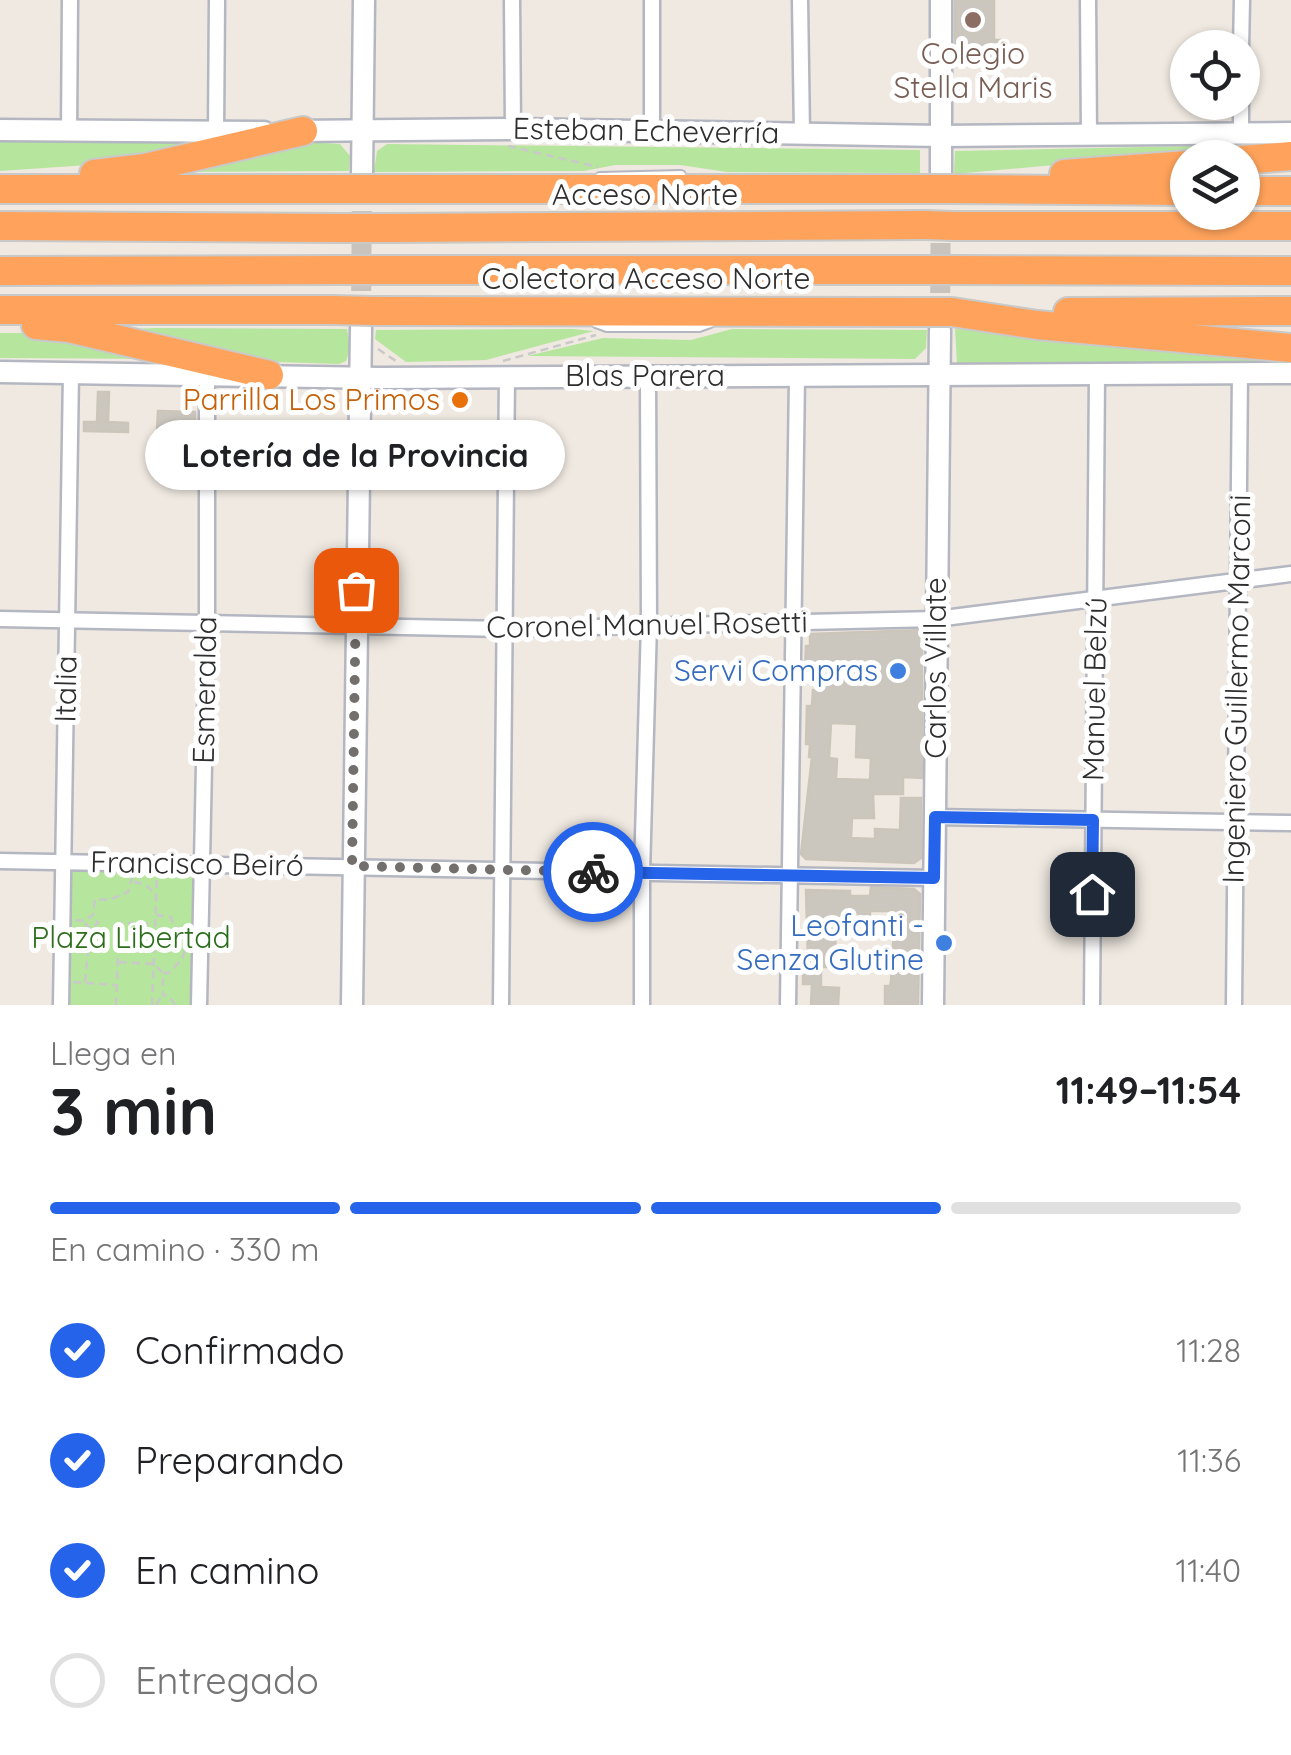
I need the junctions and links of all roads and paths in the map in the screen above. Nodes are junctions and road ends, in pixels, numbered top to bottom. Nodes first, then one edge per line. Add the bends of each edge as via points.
1 (70, 0) edge
2 (218, 0) edge
3 (364, 0) edge
4 (512, 0) edge
5 (652, 0) edge
6 (800, 0) edge
7 (941, 0) edge
8 (1088, 0) edge
9 (1242, 0) edge
10 (1241, 30) edge
11 (512, 129) junction
12 (0, 130) edge
13 (363, 130) junction
14 (69, 131) junction
15 (303, 131) junction
16 (216, 132) junction
17 (652, 132) junction
18 (1291, 133) edge
19 (802, 134) junction
20 (941, 136) junction
21 (1089, 136) junction
22 (1170, 142) edge
23 (1260, 142) edge
24 (1260, 150) edge
25 (1291, 156) edge
26 (1170, 165) edge
27 (690, 176) dead end
28 (706, 176) dead end
29 (352, 182) junction
30 (944, 185) junction
31 (0, 188) edge
32 (563, 190) junction
33 (743, 190) junction
34 (1170, 191) edge
35 (1260, 191) edge
36 (1291, 191) edge
37 (0, 226) edge
38 (1291, 226) edge
39 (1291, 270) edge
40 (0, 271) edge
41 (0, 310) edge
42 (1291, 311) edge
43 (937, 318) junction
44 (0, 321) edge
45 (368, 326) junction
46 (1291, 348) edge
47 (406, 367) dead end
48 (0, 372) edge
49 (71, 373) junction
50 (1291, 373) edge
51 (1097, 374) junction
52 (1240, 374) junction
53 (206, 375) junction
54 (268, 375) junction
55 (507, 375) junction
56 (648, 376) junction
57 (797, 377) junction
58 (938, 377) junction
59 (360, 378) junction
60 (1291, 574) edge
61 (1238, 582) junction
62 (1097, 601) junction
63 (0, 619) edge
64 (936, 619) junction
65 (67, 620) junction
66 (207, 621) junction
67 (794, 622) junction
68 (649, 624) junction
69 (355, 626) junction
70 (505, 628) junction
71 (935, 817) junction
72 (1093, 820) junction
73 (1236, 822) junction
74 (1291, 822) edge
75 (0, 861) edge
76 (64, 862) junction
77 (134, 864) junction
78 (159, 864) junction
79 (201, 865) junction
80 (352, 866) junction
81 (503, 870) junction
82 (642, 872) junction
83 (789, 874) junction
84 (934, 878) junction
85 (132, 882) junction
86 (156, 894) junction
87 (93, 915) junction
88 (156, 915) junction
89 (63, 919) junction
90 (84, 921) junction
91 (155, 924) junction
92 (90, 929) junction
93 (117, 962) junction
94 (154, 964) junction
95 (163, 973) junction
96 (62, 982) junction
97 (85, 983) junction
98 (117, 985) junction
99 (163, 995) junction
100 (62, 1005) edge
101 (116, 1005) edge
102 (154, 1005) edge
103 (175, 1005) edge
104 (199, 1005) edge
105 (352, 1005) edge
106 (502, 1005) edge
107 (642, 1005) edge
108 (788, 1005) edge
109 (933, 1005) edge
110 (1092, 1005) edge
111 (1234, 1005) edge

1 - 14 street
2 - 16 street
3 - 13 street
4 - 11 street
5 - 17 street
6 - 19 street
7 - 20 street
8 - 21 street
9 - 10 street
11 - 13 street, Esteban Echeverría
11 - 17 street, Esteban Echeverría
12 - 14 street, Esteban Echeverría
13 - 15 street, Esteban Echeverría
13 - 29 street
14 - 16 street, Esteban Echeverría
15 - 16 street, Esteban Echeverría
15 - 31 highway via 145,168
17 - 19 street, Esteban Echeverría
18 - 23 street, Esteban Echeverría
19 - 20 street, Esteban Echeverría
20 - 21 street, Esteban Echeverría
20 - 30 street
21 - 22 street, Esteban Echeverría
24 - 25 highway
26 - 30 highway
27 - 32 lane via 608,174
28 - 33 lane
29 - 31 highway
29 - 32 highway, bridge via 392,189
30 - 33 highway
30 - 34 highway
32 - 33 highway
35 - 36 highway
37 - 38 highway, Acceso Norte, bridge
39 - 40 highway, bridge
41 - 45 highway, Colectora Acceso Norte, bridge via 333,310
42 - 43 highway, Colectora Acceso Norte
43 - 45 highway, Colectora Acceso Norte via 563,311
43 - 46 highway
43 - 58 street, Carlos Villate
44 - 54 highway via 69,328
45 - 47 path via 379,349
45 - 59 street
48 - 49 street, Blas Parera
49 - 53 street, Blas Parera
49 - 65 street, Italia
50 - 52 street, Blas Parera
51 - 52 street, Blas Parera
51 - 58 street, Blas Parera
51 - 62 street, Manuel Belzú
52 - 61 street, Ingeniero Guillermo Marconi
53 - 54 street, Blas Parera
53 - 66 street, Esmeralda
54 - 59 street, Blas Parera
55 - 56 street, Blas Parera
55 - 59 street, Blas Parera
55 - 70 street
56 - 57 street, Blas Parera
56 - 68 street
57 - 58 street, Blas Parera
57 - 67 street
58 - 64 street, Carlos Villate
59 - 69 street
60 - 61 street, Coronel Manuel Rosetti
61 - 62 street, Coronel Manuel Rosetti
61 - 73 street, Ingeniero Guillermo Marconi
62 - 64 street, Coronel Manuel Rosetti
62 - 72 street, Manuel Belzú
63 - 65 street, Coronel Manuel Rosetti
64 - 67 street, Coronel Manuel Rosetti
64 - 71 street, Carlos Villate
65 - 66 street, Coronel Manuel Rosetti
65 - 76 street, Italia
66 - 69 street, Coronel Manuel Rosetti
66 - 79 street, Esmeralda
67 - 68 street, Coronel Manuel Rosetti
67 - 83 street
68 - 70 street, Coronel Manuel Rosetti
68 - 82 street
69 - 70 street, Coronel Manuel Rosetti
69 - 80 street
70 - 81 street
71 - 72 street
71 - 84 street, Carlos Villate
72 - 73 street
72 - 110 street, Manuel Belzú
73 - 74 street
73 - 111 street, Ingeniero Guillermo Marconi
75 - 76 street, Francisco Beiró
76 - 77 street, Francisco Beiró
76 - 89 street, Italia
77 - 78 street, Francisco Beiró
77 - 85 path
78 - 79 street, Francisco Beiró
78 - 86 path
79 - 80 street, Francisco Beiró
79 - 104 street, Esmeralda
80 - 81 street, Francisco Beiró
80 - 105 street
81 - 82 street, Francisco Beiró
81 - 106 street
82 - 83 street, Francisco Beiró
82 - 107 street
83 - 84 street, Francisco Beiró
83 - 108 street
84 - 109 street, Carlos Villate
85 - 86 path
85 - 87 path via 120,897 95,899
86 - 88 path
87 - 90 path
87 - 92 path via 98,923
88 - 91 path
88 - 95 path via 171,917 190,935 182,958
89 - 90 path
89 - 96 street, Italia
90 - 92 path
91 - 93 path via 118,923
91 - 94 path
92 - 97 path
93 - 94 path
93 - 98 path
94 - 95 path
94 - 102 path
95 - 99 path
96 - 97 path
96 - 100 street, Italia
97 - 98 path
98 - 101 path
99 - 102 path
99 - 103 path

